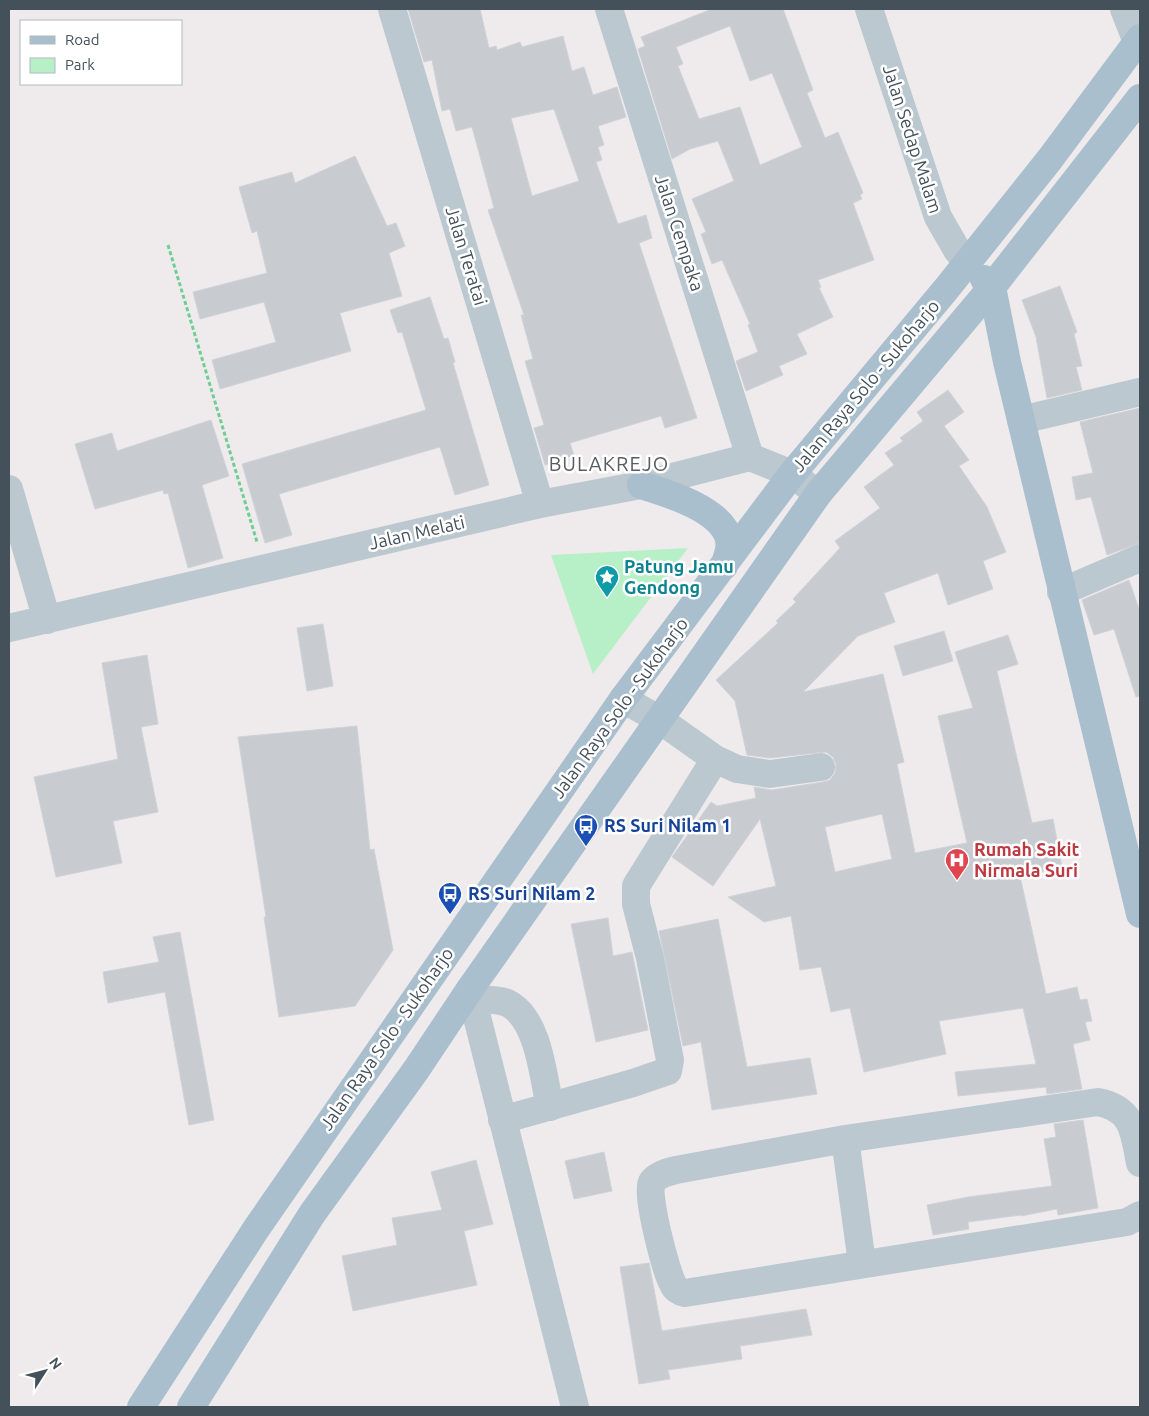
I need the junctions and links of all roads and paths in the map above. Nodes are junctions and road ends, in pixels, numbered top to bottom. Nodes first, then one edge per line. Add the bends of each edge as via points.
1 (392, 9) edge
2 (608, 9) edge
3 (870, 9) edge
4 (1133, 28) edge
5 (1140, 98) edge
6 (168, 244) dead end
7 (962, 256) junction
8 (992, 287) junction
9 (1140, 392) edge
10 (1021, 420) junction
11 (750, 457) junction
12 (792, 474) junction
13 (641, 485) junction
14 (9, 489) edge
15 (818, 494) junction
16 (540, 504) junction
17 (1140, 558) edge
18 (724, 566) junction
19 (265, 569) junction
20 (1061, 592) junction
21 (47, 620) junction
22 (9, 628) edge
23 (623, 699) junction
24 (660, 720) junction
25 (714, 758) junction
26 (821, 767) dead end
27 (1140, 914) edge
28 (472, 995) junction
29 (550, 1107) junction
30 (502, 1120) junction
31 (845, 1139) junction
32 (1140, 1163) edge
33 (1140, 1214) edge
34 (862, 1263) junction
35 (140, 1407) edge
36 (191, 1407) edge
37 (575, 1407) edge

1 - 16 street, Jalan Teratai
2 - 11 street, Jalan Cempaka
3 - 7 street, Jalan Sedap Malam via 938,217
4 - 7 main road, Jalan Raya Solo - Sukoharjo via 1050,159
5 - 8 main road, Jalan Raya Solo - Sukoharjo
6 - 19 path
7 - 8 main road
7 - 12 main road, Jalan Raya Solo - Sukoharjo
8 - 10 main road
8 - 15 main road, Jalan Raya Solo - Sukoharjo
9 - 10 street
10 - 20 main road
11 - 12 street
11 - 13 street, Jalan Melati
12 - 15 street
12 - 18 main road, Jalan Raya Solo - Sukoharjo
13 - 16 street, Jalan Melati
13 - 18 main road via 680,498 704,510 715,520 730,541
14 - 21 street
15 - 24 main road, Jalan Raya Solo - Sukoharjo
16 - 19 street, Jalan Melati
17 - 20 street
18 - 23 main road, Jalan Raya Solo - Sukoharjo
19 - 21 street, Jalan Melati
20 - 27 main road
21 - 22 street, Jalan Melati
23 - 24 street
23 - 35 main road, Jalan Raya Solo - Sukoharjo via 256,1229
24 - 25 street
24 - 28 main road, Jalan Raya Solo - Sukoharjo
25 - 26 street via 737,769 770,774
25 - 29 street via 636,886 636,904 670,1060 668,1071
28 - 29 street via 511,1004 532,1029
28 - 30 street
28 - 36 main road, Jalan Raya Solo - Sukoharjo via 312,1214
29 - 30 street
30 - 37 street
31 - 32 street via 1098,1102 1117,1108 1131,1122
31 - 34 street
31 - 34 street via 665,1173 651,1183 649,1192 656,1229 673,1284 681,1292 712,1290
33 - 34 street via 1127,1222

